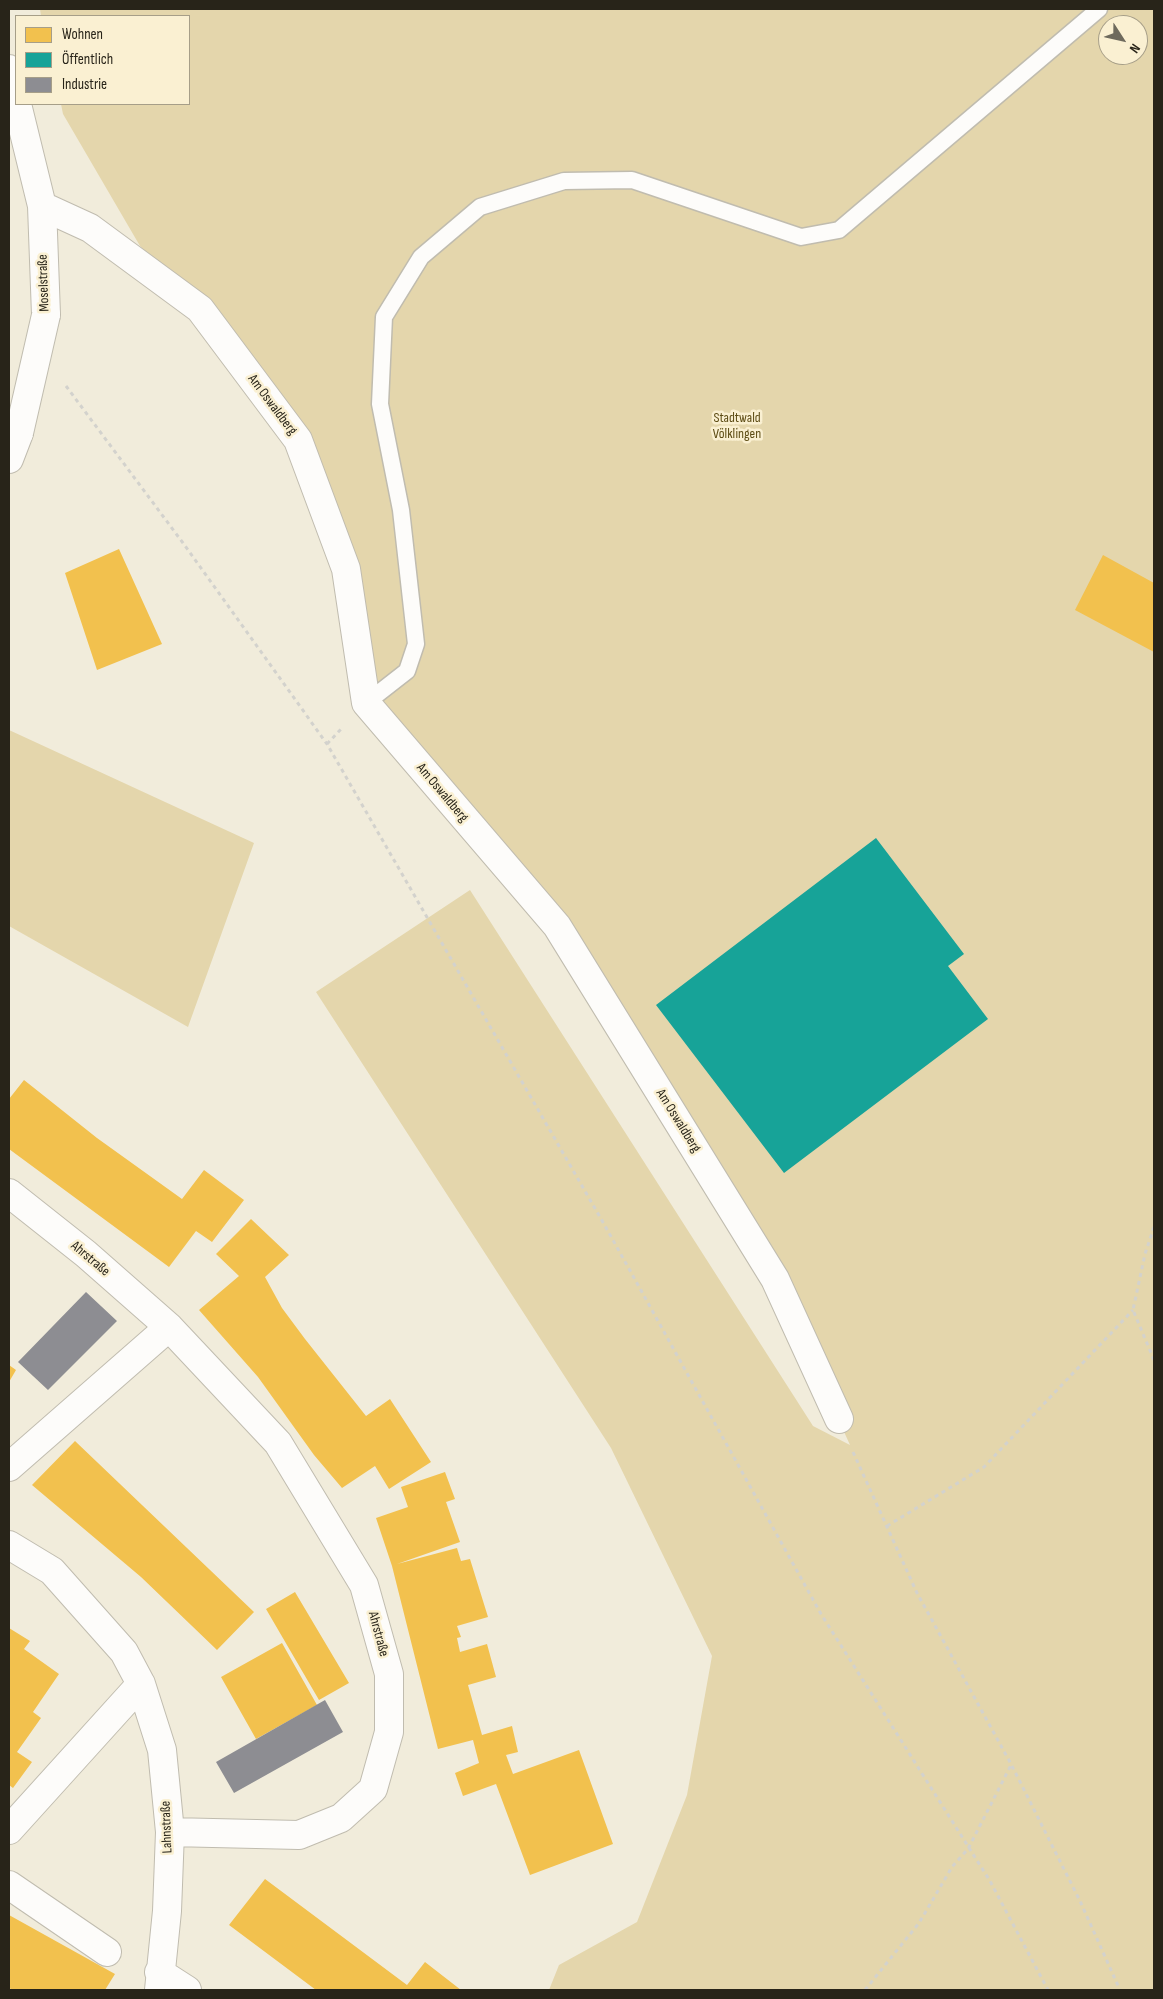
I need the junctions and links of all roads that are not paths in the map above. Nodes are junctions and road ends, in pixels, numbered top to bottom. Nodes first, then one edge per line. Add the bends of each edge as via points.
1 (1099, 9) edge
2 (9, 69) edge
3 (15, 94) edge
4 (18, 105) edge
5 (42, 206) junction
6 (9, 460) edge
7 (366, 702) junction
8 (9, 1194) edge
9 (169, 1327) junction
10 (839, 1419) road end
11 (9, 1467) edge
12 (9, 1545) edge
13 (141, 1684) junction
14 (9, 1830) edge
15 (170, 1832) junction
16 (9, 1885) edge
17 (107, 1952) dead end
18 (159, 1981) edge
19 (187, 1990) edge

1 - 7 lane via 839,230 801,237 632,180 564,181 480,207 421,257 384,316 380,404 401,510 416,644 407,671
2 - 3 street, Moselstraße
4 - 5 street, Moselstraße
5 - 6 street, Moselstraße, bridge via 46,315 19,433
5 - 7 street, Am Oswaldberg via 90,228 200,309 298,440 346,569
7 - 10 street, Am Oswaldberg via 557,926 775,1279
8 - 9 street, Ahrstraße via 86,1254
9 - 11 street
9 - 15 street, Ahrstraße via 278,1443 364,1585 389,1674 389,1732 373,1789 341,1818 299,1835
12 - 13 street, Lahnstraße via 52,1571 124,1652
13 - 14 street
13 - 15 street, Lahnstraße via 162,1750
15 - 18 street, Lahnstraße via 167,1911
16 - 17 street
18 - 19 street, Lahnstraße

